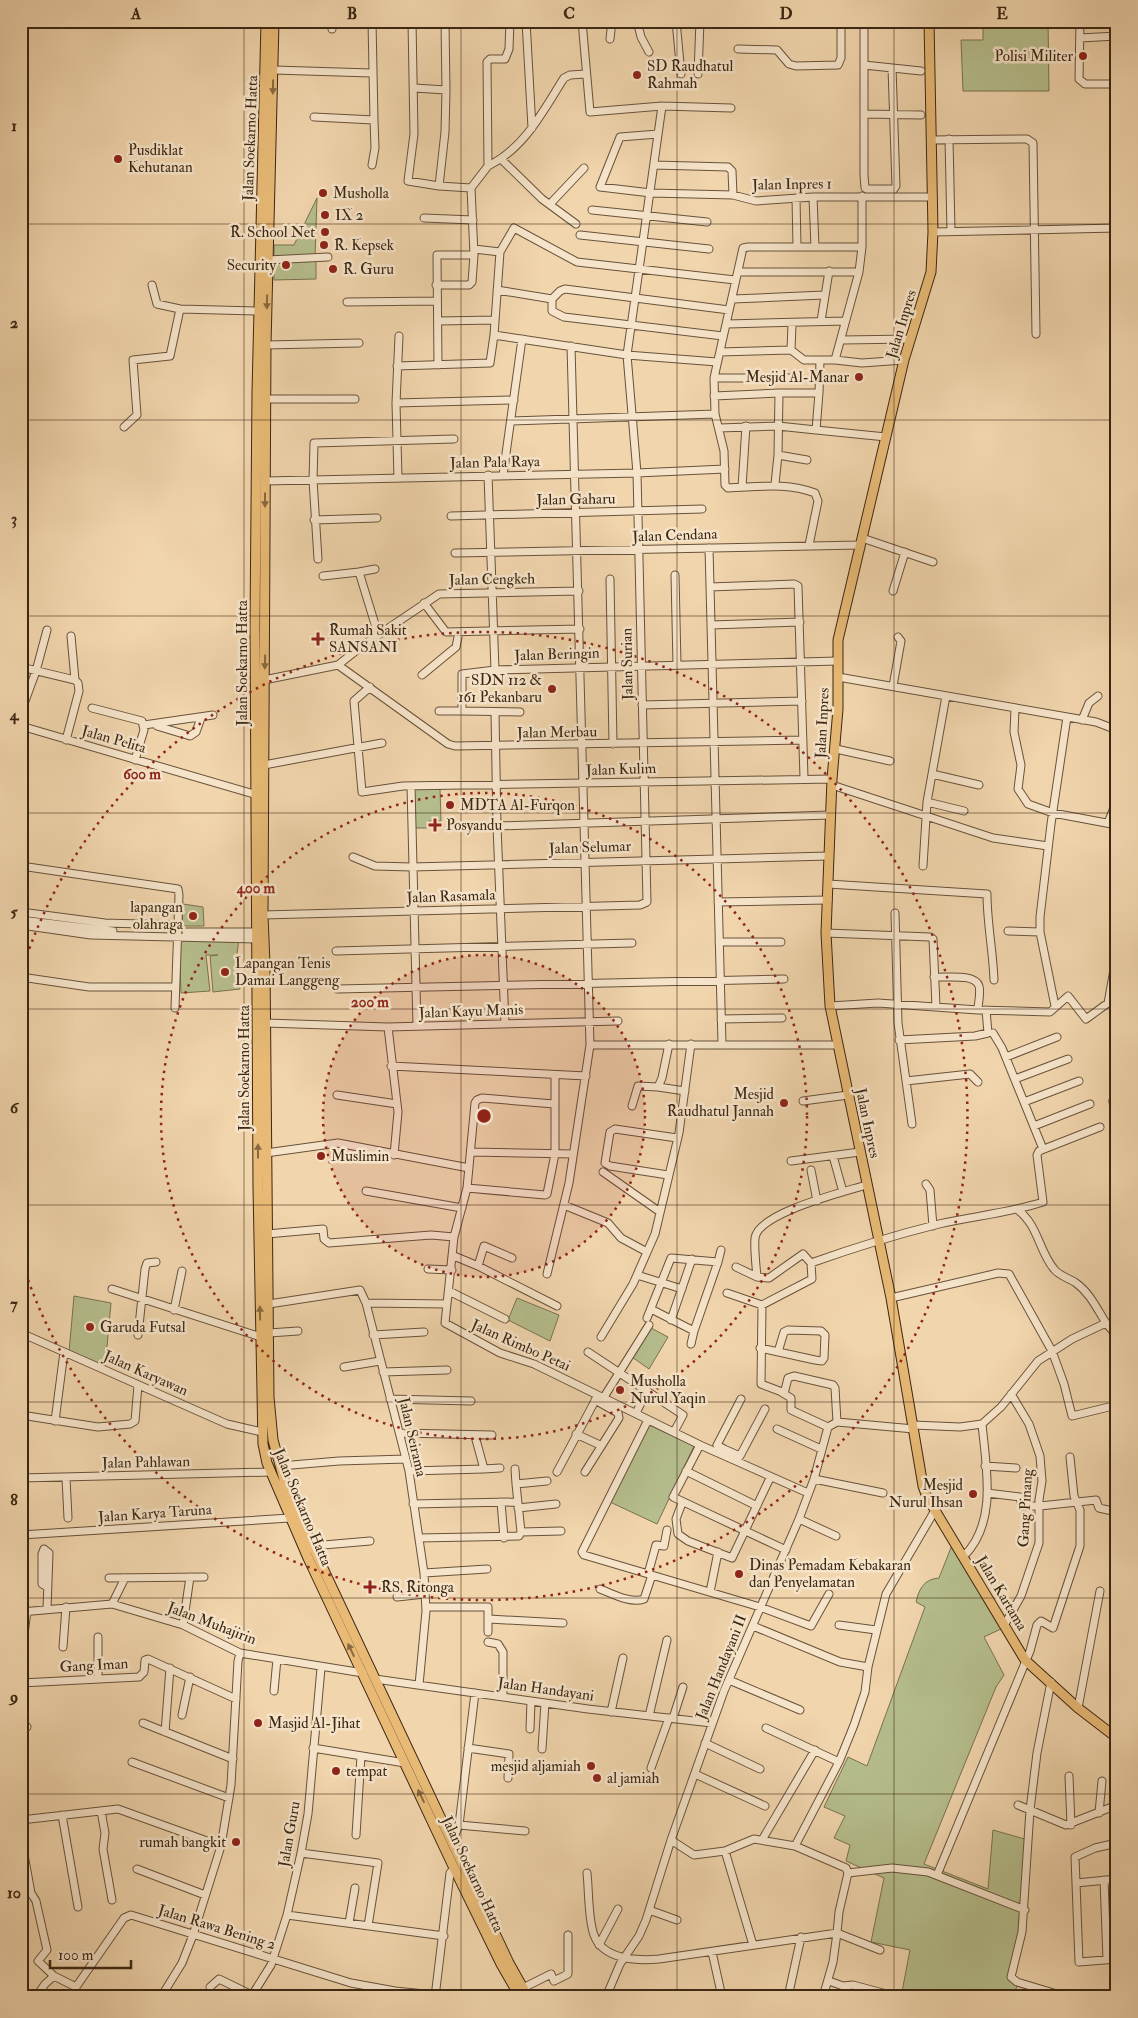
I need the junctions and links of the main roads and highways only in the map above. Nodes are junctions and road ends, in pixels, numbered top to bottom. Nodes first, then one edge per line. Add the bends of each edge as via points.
1 (260, 21) edge
2 (266, 21) edge
3 (274, 21) edge
4 (929, 21) edge
5 (266, 50) junction
6 (265, 223) junction
7 (260, 641) junction
8 (258, 1188) junction
9 (268, 1189) junction
10 (265, 1335) junction
11 (913, 1427) joint
12 (312, 1552) junction
13 (1117, 1738) edge
14 (522, 1993) edge
15 (528, 1997) edge

1 - 5 main road
2 - 5 main road, Jalan Soekarno Hatta
3 -> 6 main road, Jalan Soekarno Hatta
4 - 11 main road, Jalan Inpres via 933,197 931,272 904,360 839,631 826,933 830,1006 891,1298
5 - 6 main road, Jalan Soekarno Hatta
6 - 7 main road, Jalan Soekarno Hatta via 259,310
6 -> 7 main road, Jalan Soekarno Hatta via 268,260
8 -> 7 main road, Jalan Soekarno Hatta via 256,795
7 -> 9 main road, Jalan Soekarno Hatta via 264,680 263,915
8 - 9 main road
10 -> 8 main road, Jalan Soekarno Hatta
9 - 10 main road, Jalan Soekarno Hatta via 269,1304
10 - 12 main road, Jalan Soekarno Hatta via 272,1433 288,1494
10 - 12 main road, Jalan Soekarno Hatta via 262,1432 267,1463 290,1518
11 - 13 main road, Jalan Kartama via 923,1486 934,1512 1026,1660 1078,1708
12 - 14 main road, Jalan Soekarno Hatta
14 -> 12 main road, Jalan Soekarno Hatta via 501,1964 454,1868 363,1674
14 - 15 main road, Jalan Soekarno Hatta

